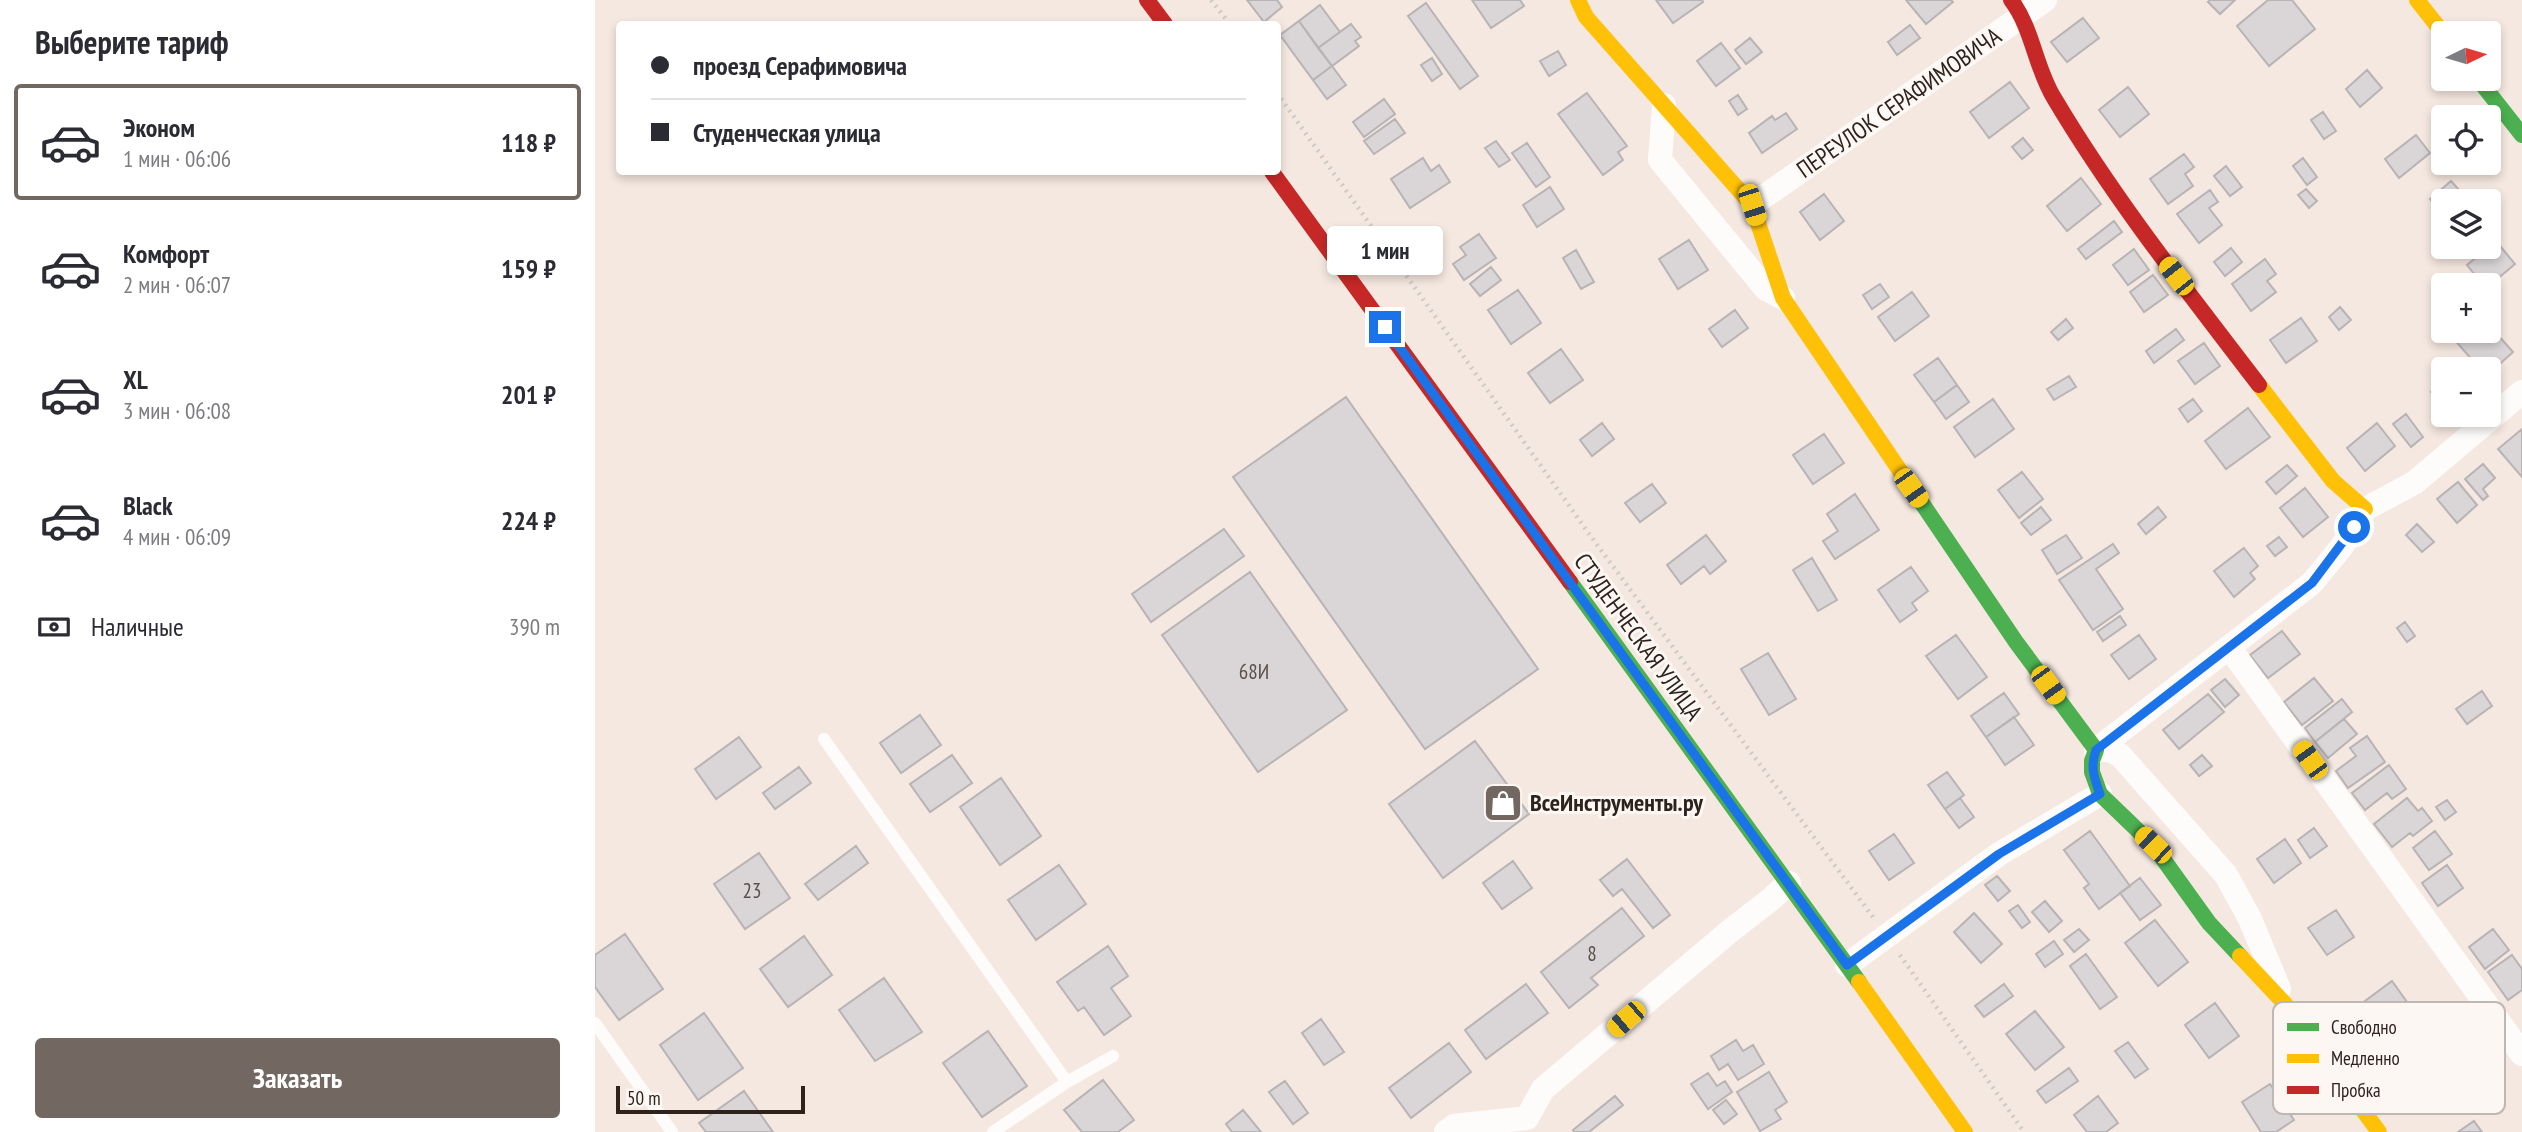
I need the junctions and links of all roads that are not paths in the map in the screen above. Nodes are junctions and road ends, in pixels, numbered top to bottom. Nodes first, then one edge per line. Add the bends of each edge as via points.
1 (1147, 0) edge
2 (1578, 0) edge
3 (2045, 0) edge
4 (2417, 0) edge
5 (2017, 8) edge
6 (1163, 21) edge
7 (2434, 21) edge
8 (2487, 91) edge
9 (1664, 105) junction
10 (2522, 135) edge
11 (1274, 175) edge
12 (1752, 205) junction
13 (1783, 298) junction
14 (2522, 392) edge
15 (2365, 509) junction
16 (2229, 647) junction
17 (824, 739) dead end
18 (2096, 750) junction
19 (2100, 794) junction
20 (1789, 883) junction
21 (1847, 965) junction
22 (2283, 1002) edge
23 (2284, 1002) edge
24 (2485, 1002) edge
25 (595, 1023) edge
26 (2505, 1030) edge
27 (2522, 1054) edge
28 (1113, 1056) dead end
29 (1067, 1082) junction
30 (2366, 1114) edge
31 (1529, 1125) edge
32 (672, 1132) edge
33 (993, 1132) edge
34 (1446, 1132) edge
35 (1965, 1132) edge
36 (2379, 1132) edge

1 - 6 street
2 - 9 street via 1586,16
3 - 5 street, ПЕРЕУЛОК СЕРАФИМОВИЧА
4 - 7 street
5 - 12 street, ПЕРЕУЛОК СЕРАФИМОВИЧА
5 - 15 street via 2052,95 2144,235 2333,481
8 - 10 street
9 - 12 street
9 - 13 street via 1660,160 1766,289
11 - 20 street, СТУДЕНЧЕСКАЯ УЛИЦА
12 - 13 street
13 - 18 street via 2016,642
14 - 15 street via 2414,483
15 - 16 street via 2312,583
16 - 18 street
16 - 24 street
17 - 29 lane
18 - 19 street via 2092,772
18 - 23 street via 2120,755 2226,875
19 - 21 street via 1999,854
19 - 22 street via 2153,845 2210,923
20 - 21 street, СТУДЕНЧЕСКАЯ УЛИЦА
20 - 31 street via 1543,1089
21 - 35 street, СТУДЕНЧЕСКАЯ УЛИЦА
25 - 32 lane
26 - 27 street
28 - 29 lane
29 - 33 lane
30 - 36 street
31 - 34 street via 1454,1126

